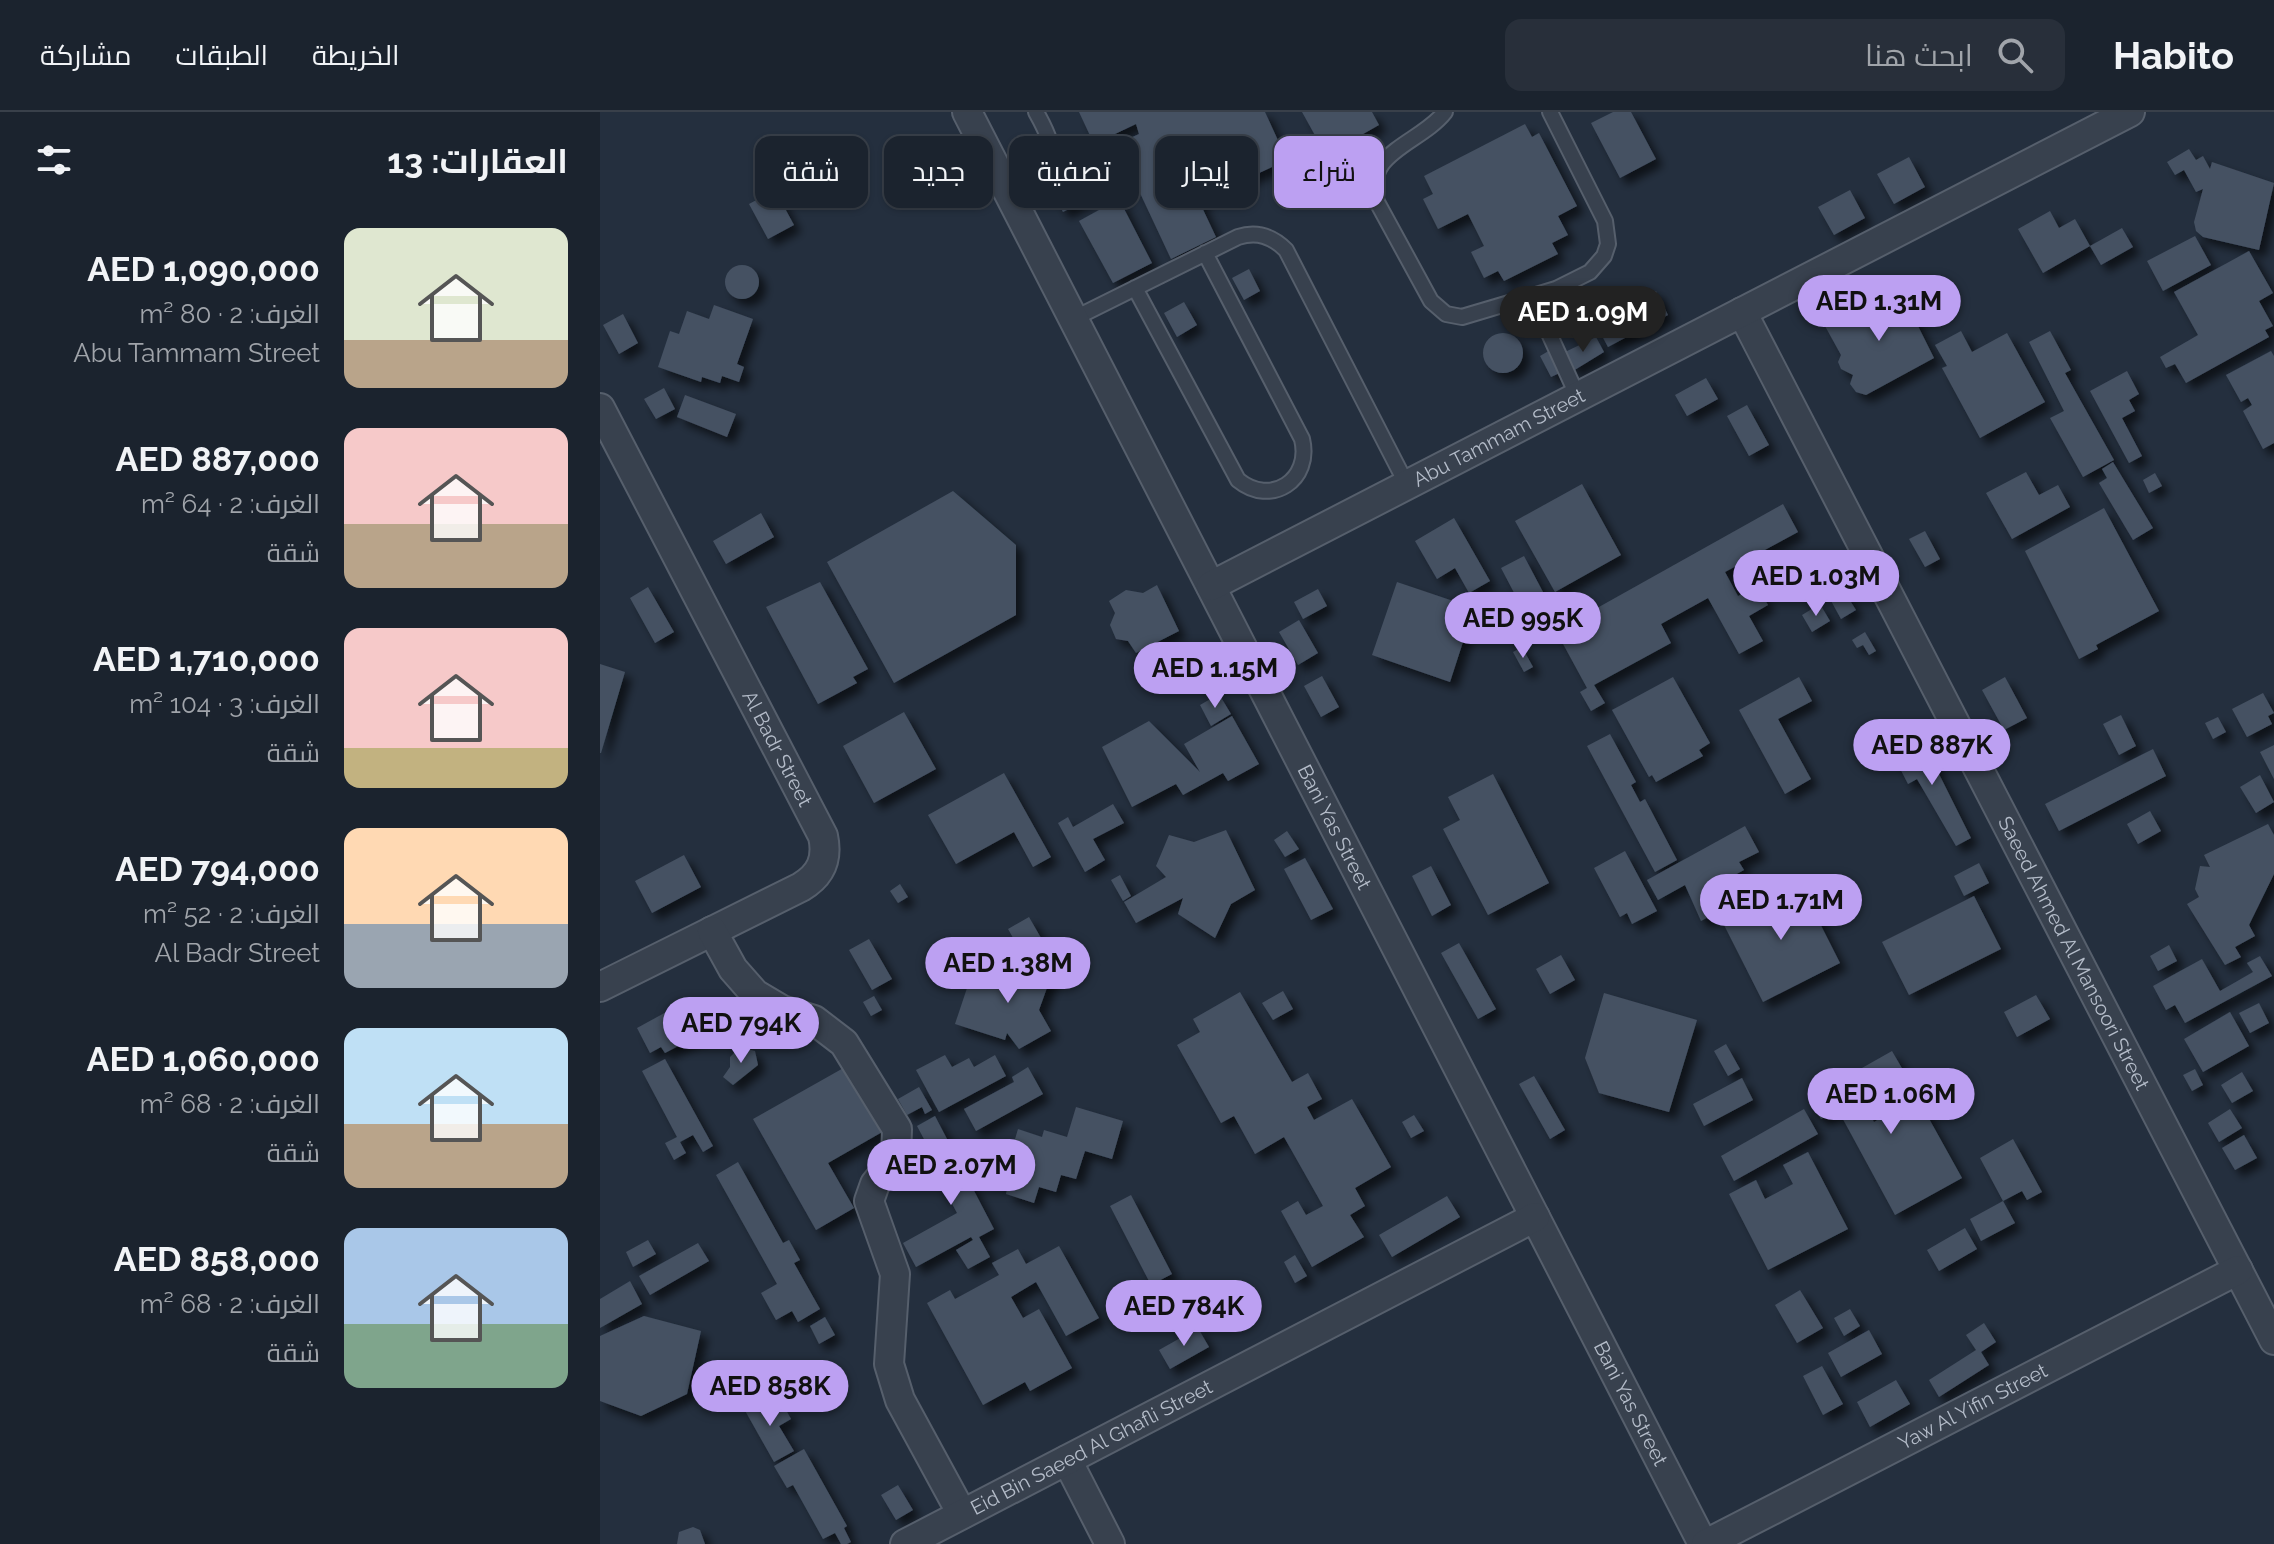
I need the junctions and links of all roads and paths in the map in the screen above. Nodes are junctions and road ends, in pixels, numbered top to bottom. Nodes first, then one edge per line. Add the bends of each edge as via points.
1 (967, 112) edge
2 (1036, 112) edge
3 (1445, 112) edge
4 (1550, 112) edge
5 (2130, 112) edge
6 (1008, 191) junction
7 (1205, 253) junction
8 (1135, 288) junction
9 (1532, 296) junction
10 (1742, 312) junction
11 (1073, 319) junction
12 (1578, 397) junction
13 (600, 408) edge
14 (1407, 485) junction
15 (1211, 586) junction
16 (712, 931) junction
17 (600, 987) edge
18 (1535, 1217) junction
19 (2238, 1270) junction
20 (2274, 1340) edge
21 (1067, 1460) junction
22 (962, 1514) junction
23 (905, 1544) edge
24 (1110, 1544) edge
25 (1704, 1544) edge

1 - 6 street, Bani Yas Street
2 - 6 lane via 1053,144 1051,163
3 - 9 lane via 1427,131 1384,158 1375,176 1377,202 1431,301 1446,314 1471,316
4 - 9 lane via 1605,221 1608,244 1590,272
5 - 10 street, Abu Tammam Street
6 - 11 street, Bani Yas Street
7 - 8 lane
7 - 8 lane via 1302,439 1304,462 1282,489 1258,492 1231,470
7 - 14 lane via 1256,233 1286,250
8 - 11 lane
9 - 12 lane
10 - 12 street, Abu Tammam Street
10 - 19 street, Saeed Ahmed Al Mansoori Street
11 - 15 street, Bani Yas Street
12 - 14 street, Abu Tammam Street
13 - 16 street, Al Badr Street via 825,845 823,864 810,881
14 - 15 street, Abu Tammam Street
15 - 18 street, Bani Yas Street
16 - 17 street, Al Badr Street
16 - 22 street via 733,969 755,994 814,1020 844,1043 897,1129 896,1158 869,1201 895,1274 889,1364 900,1400
18 - 21 street, Eid Bin Saeed Al Ghafli Street
18 - 25 street, Bani Yas Street
19 - 20 street, Saeed Ahmed Al Mansoori Street
19 - 25 street, Yaw Al Yifin Street
21 - 22 street, Eid Bin Saeed Al Ghafli Street
21 - 24 street
22 - 23 street, Eid Bin Saeed Al Ghafli Street

